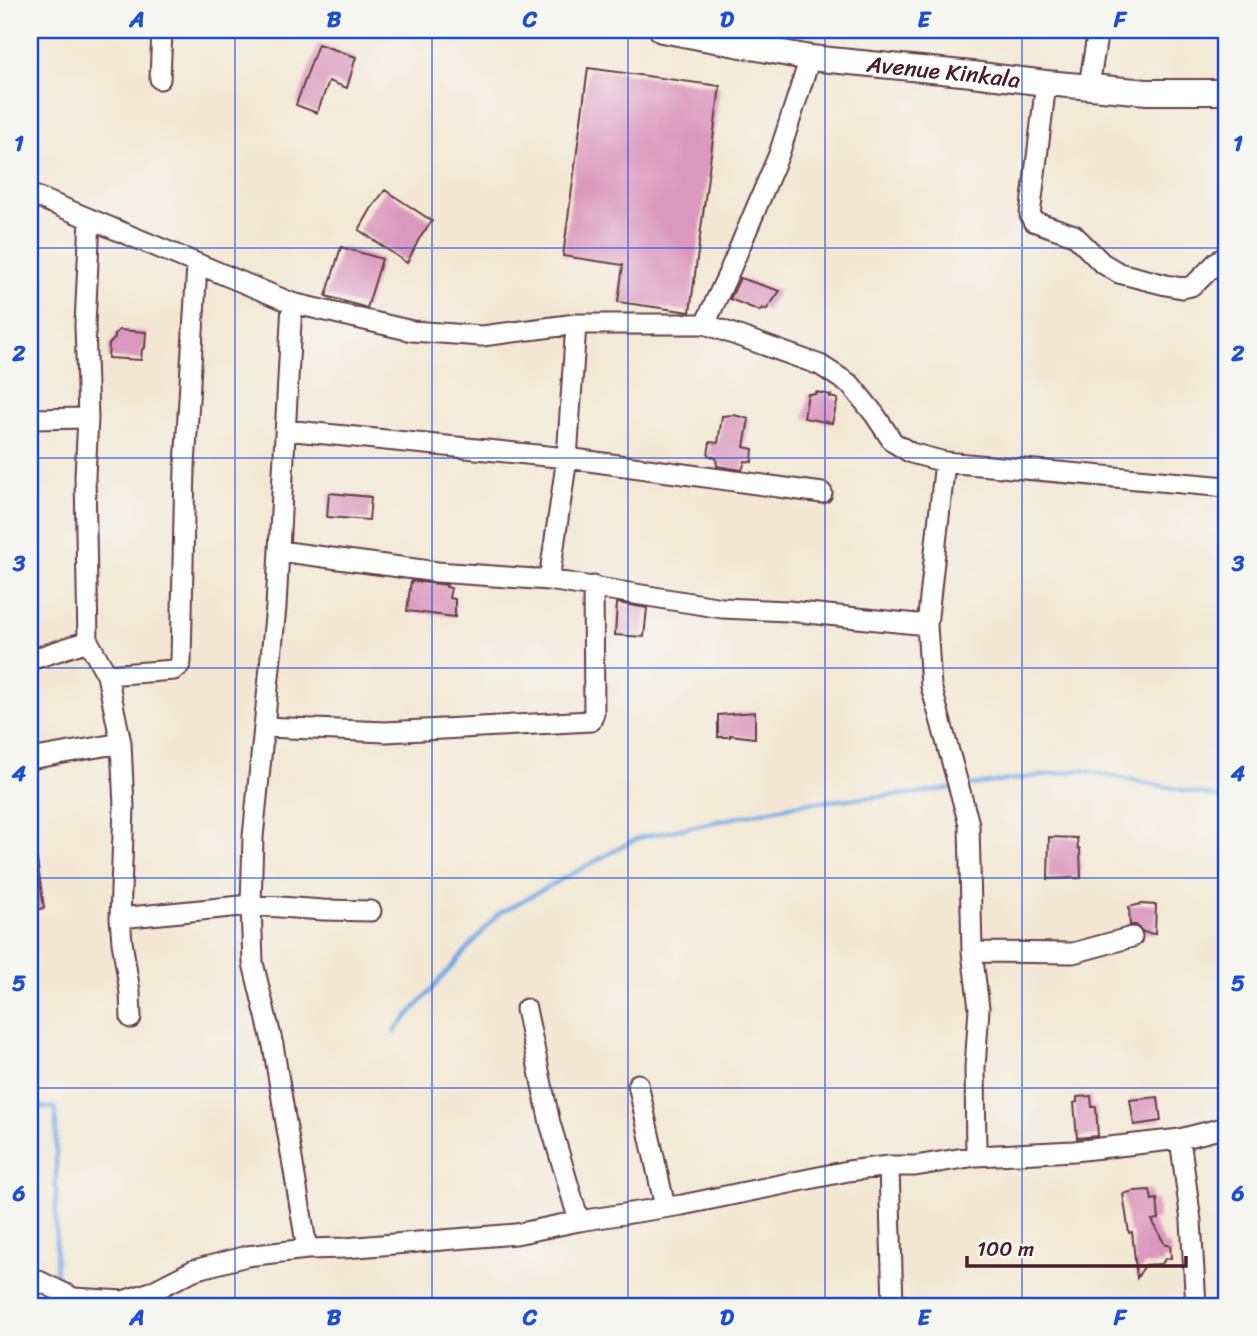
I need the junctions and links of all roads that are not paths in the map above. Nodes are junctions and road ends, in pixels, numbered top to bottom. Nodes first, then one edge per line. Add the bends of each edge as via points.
1 (162, 30) edge
2 (662, 30) edge
3 (1098, 30) edge
4 (810, 58) junction
5 (160, 79) dead end
6 (1046, 83) junction
7 (1088, 86) junction
8 (1227, 92) edge
9 (30, 194) edge
10 (90, 219) junction
11 (1227, 256) edge
12 (197, 265) junction
13 (292, 303) junction
14 (576, 324) junction
15 (705, 324) junction
16 (88, 418) junction
17 (30, 419) edge
18 (285, 430) junction
19 (567, 458) junction
20 (945, 461) junction
21 (1227, 487) edge
22 (822, 493) dead end
23 (279, 551) junction
24 (549, 580) junction
25 (593, 586) junction
26 (927, 625) junction
27 (88, 641) junction
28 (30, 660) edge
29 (107, 675) junction
30 (265, 727) junction
31 (121, 743) junction
32 (30, 759) edge
33 (251, 905) junction
34 (372, 911) dead end
35 (120, 918) junction
36 (1132, 937) dead end
37 (972, 952) junction
38 (526, 1009) dead end
39 (131, 1017) dead end
40 (638, 1084) dead end
41 (1227, 1127) edge
42 (1180, 1139) junction
43 (976, 1156) junction
44 (889, 1167) junction
45 (665, 1208) junction
46 (579, 1221) junction
47 (307, 1250) junction
48 (30, 1279) edge
49 (893, 1306) edge
50 (1196, 1306) edge

1 - 5 street
2 - 4 main road, Avenue Kinkala
3 - 7 street
4 - 6 main road, Avenue Kinkala
4 - 15 street via 779,154
6 - 7 main road, Avenue Kinkala
6 - 11 street via 1030,215 1033,221 1074,235 1119,273 1182,288 1191,286
7 - 8 main road, Avenue Kinkala
9 - 10 street
10 - 12 street
10 - 16 street via 85,326
12 - 13 street
12 - 29 street via 184,466 181,662 174,670
13 - 14 street via 412,331 482,336
13 - 18 street
14 - 15 street
14 - 19 street
15 - 20 street via 820,365 851,385 893,442 911,453
16 - 17 street
16 - 27 street
18 - 19 street
18 - 23 street
19 - 22 street
19 - 24 street
20 - 21 street
20 - 26 street
23 - 24 street via 437,572
23 - 30 street
24 - 25 street
25 - 26 street via 722,608
25 - 30 street via 591,721 386,732
26 - 37 street via 931,686 969,824
27 - 28 street
27 - 29 street
29 - 31 street
30 - 33 street
31 - 32 street
31 - 35 street
33 - 34 street
33 - 35 street
33 - 47 street via 253,963 273,1045
35 - 39 street
36 - 37 street via 1073,953
37 - 43 street via 979,1007
38 - 46 street via 550,1123
40 - 45 street
41 - 42 street
42 - 43 street
42 - 50 street
43 - 44 street
44 - 45 street
44 - 49 street
45 - 46 street
46 - 47 street via 516,1234
47 - 48 street via 247,1256 194,1270 123,1301 74,1298

